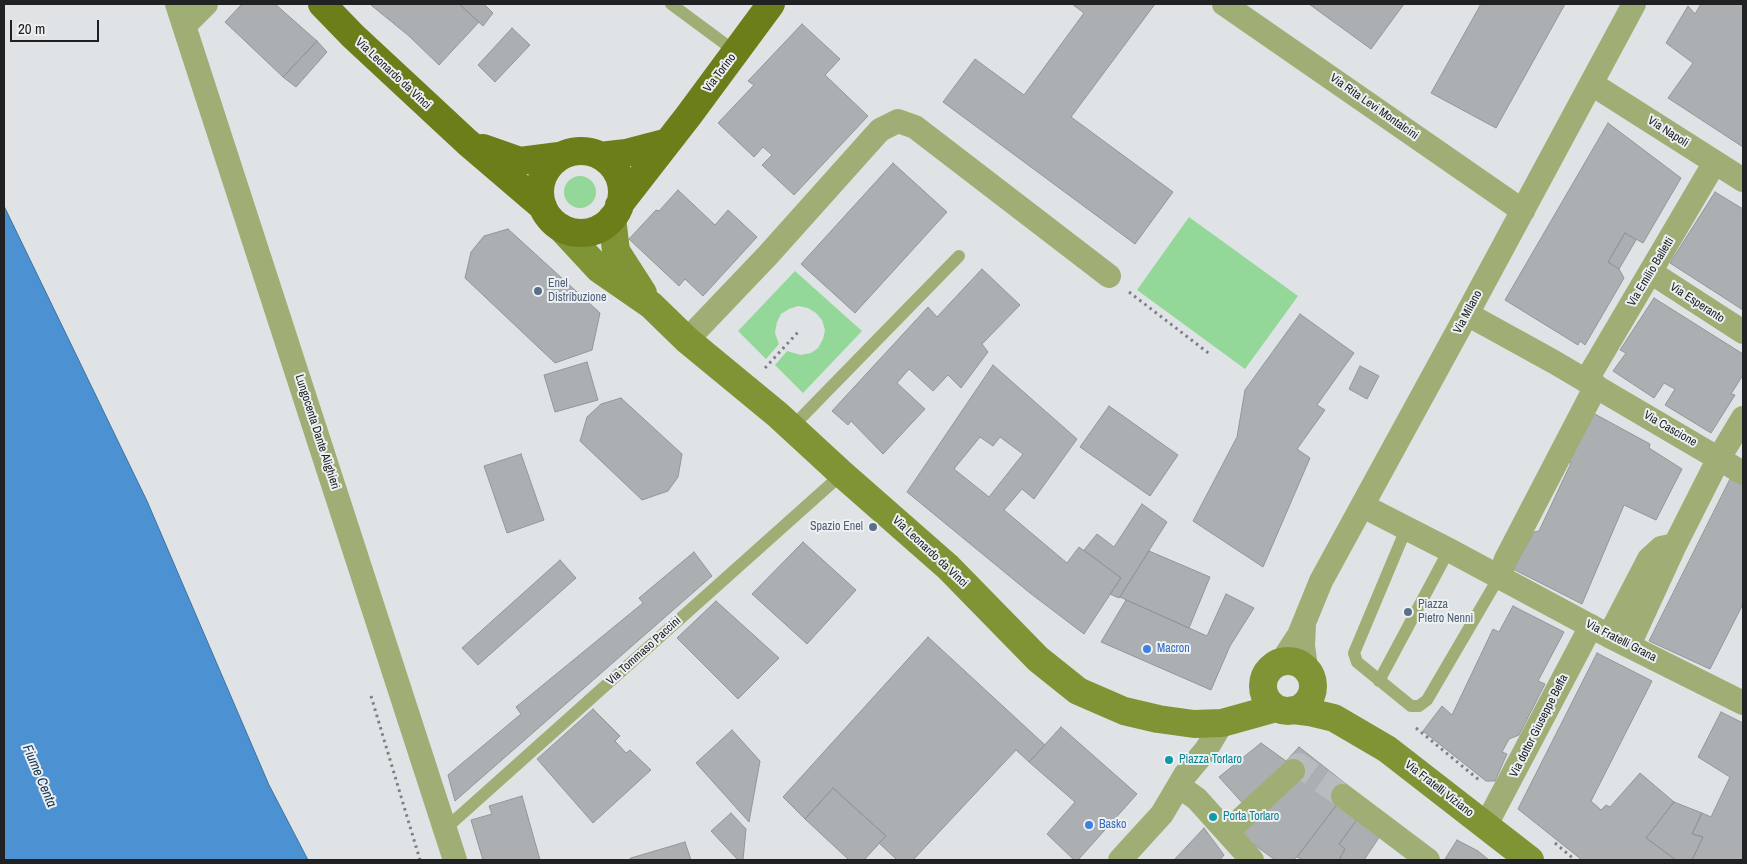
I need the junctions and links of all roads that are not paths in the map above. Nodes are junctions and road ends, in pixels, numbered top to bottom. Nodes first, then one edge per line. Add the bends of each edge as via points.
1 (206, 4) edge
2 (322, 4) edge
3 (672, 4) edge
4 (771, 4) edge
5 (1224, 4) edge
6 (1634, 4) edge
7 (181, 14) edge
8 (736, 52) junction
9 (1592, 84) junction
10 (467, 142) junction
11 (668, 142) junction
12 (559, 156) junction
13 (600, 156) junction
14 (1715, 162) junction
15 (1743, 180) edge
16 (542, 207) junction
17 (1523, 211) junction
18 (616, 212) junction
19 (560, 228) junction
20 (959, 256) dead end
21 (1652, 273) junction
22 (1109, 276) road end
23 (651, 305) junction
24 (1468, 314) junction
25 (1743, 332) edge
26 (687, 340) junction
27 (1591, 384) junction
28 (1743, 418) edge
29 (792, 427) junction
30 (1719, 458) junction
31 (1743, 472) edge
32 (842, 474) junction
33 (1362, 506) junction
34 (1406, 529) junction
35 (1449, 550) junction
36 (1499, 578) junction
37 (1610, 635) junction
38 (1300, 672) junction
39 (1380, 680) junction
40 (1277, 702) junction
41 (1743, 703) edge
42 (1232, 721) junction
43 (1345, 723) junction
44 (1293, 771) dead end
45 (1182, 781) junction
46 (1358, 800) tunnel mouth
47 (1220, 825) junction
48 (1486, 825) junction
49 (445, 829) junction
50 (455, 860) edge
51 (1120, 860) edge
52 (1252, 860) edge
53 (1428, 860) edge
54 (1530, 860) edge

1 - 7 street
2 - 10 main road, Via Leonardo da Vinci
3 - 8 lane
4 - 8 main road, Via Torino
5 - 17 street, Via Rita Levi Montalcini
6 - 9 street, Via Milano
7 - 49 street, Lungocenta Dante Alighieri
8 - 11 main road, Via Torino
9 - 14 street, Via Napoli
9 - 17 street, Via Milano
10 - 12 main road, Via Leonardo da Vinci via 520,161
10 - 16 main road, Via Leonardo da Vinci
11 - 13 main road
11 - 18 main road, Via Torino
12 - 13 main road via 572,151 586,151
12 - 16 main road via 550,164 540,184
13 - 18 main road via 610,162 621,182 622,194
14 - 15 street, Via Napoli
14 - 21 street, Via Emilio Balletti
16 - 19 main road
17 - 24 street, Via Milano
18 - 19 main road via 601,227 588,232
18 - 23 main road, Via Leonardo da Vinci via 616,251
19 - 23 main road, Via Leonardo da Vinci via 599,269
20 - 29 lane
21 - 25 street, Via Esperanto
21 - 27 street, Via Emilio Balletti
22 - 26 street via 915,127 898,121 880,130
23 - 26 main road, Via Leonardo da Vinci
24 - 27 street
24 - 33 street, Via Milano
26 - 29 main road, Via Leonardo da Vinci
27 - 30 street, Via Cascione
27 - 36 street
28 - 30 street, Via dottor Giuseppe Beffa
29 - 32 main road, Via Leonardo da Vinci
30 - 31 street, Via Cascione
30 - 37 street, Via dottor Giuseppe Beffa via 1675,545
32 - 42 main road, Via Leonardo da Vinci via 948,567 1038,659 1078,691 1124,710 1158,719 1194,724
32 - 49 lane, Via Tommaso Paccini
33 - 34 street
33 - 38 street, Via Milano via 1321,581 1305,621
34 - 35 street
34 - 39 lane via 1354,653 1357,662
35 - 36 street
35 - 39 lane
36 - 37 street, Via Fratelli Grana
36 - 39 lane via 1427,700 1419,706 1411,706
37 - 41 street, Via Fratelli Grana
37 - 48 street, Via dottor Giuseppe Beffa
38 - 40 main road via 1312,693 1308,701 1302,707
38 - 40 main road via 1274,665 1267,671 1263,679
38 - 43 main road, Via Fratelli Viziano
40 - 42 main road via 1254,707
40 - 43 main road, Via Fratelli Viziano
42 - 45 street
43 - 48 main road, Via Fratelli Viziano via 1388,749
44 - 47 street
45 - 47 street
45 - 51 street via 1162,814
46 - 53 street
47 - 52 street
48 - 54 main road, Via Fratelli Viziano
49 - 50 street, Lungocenta Dante Alighieri

